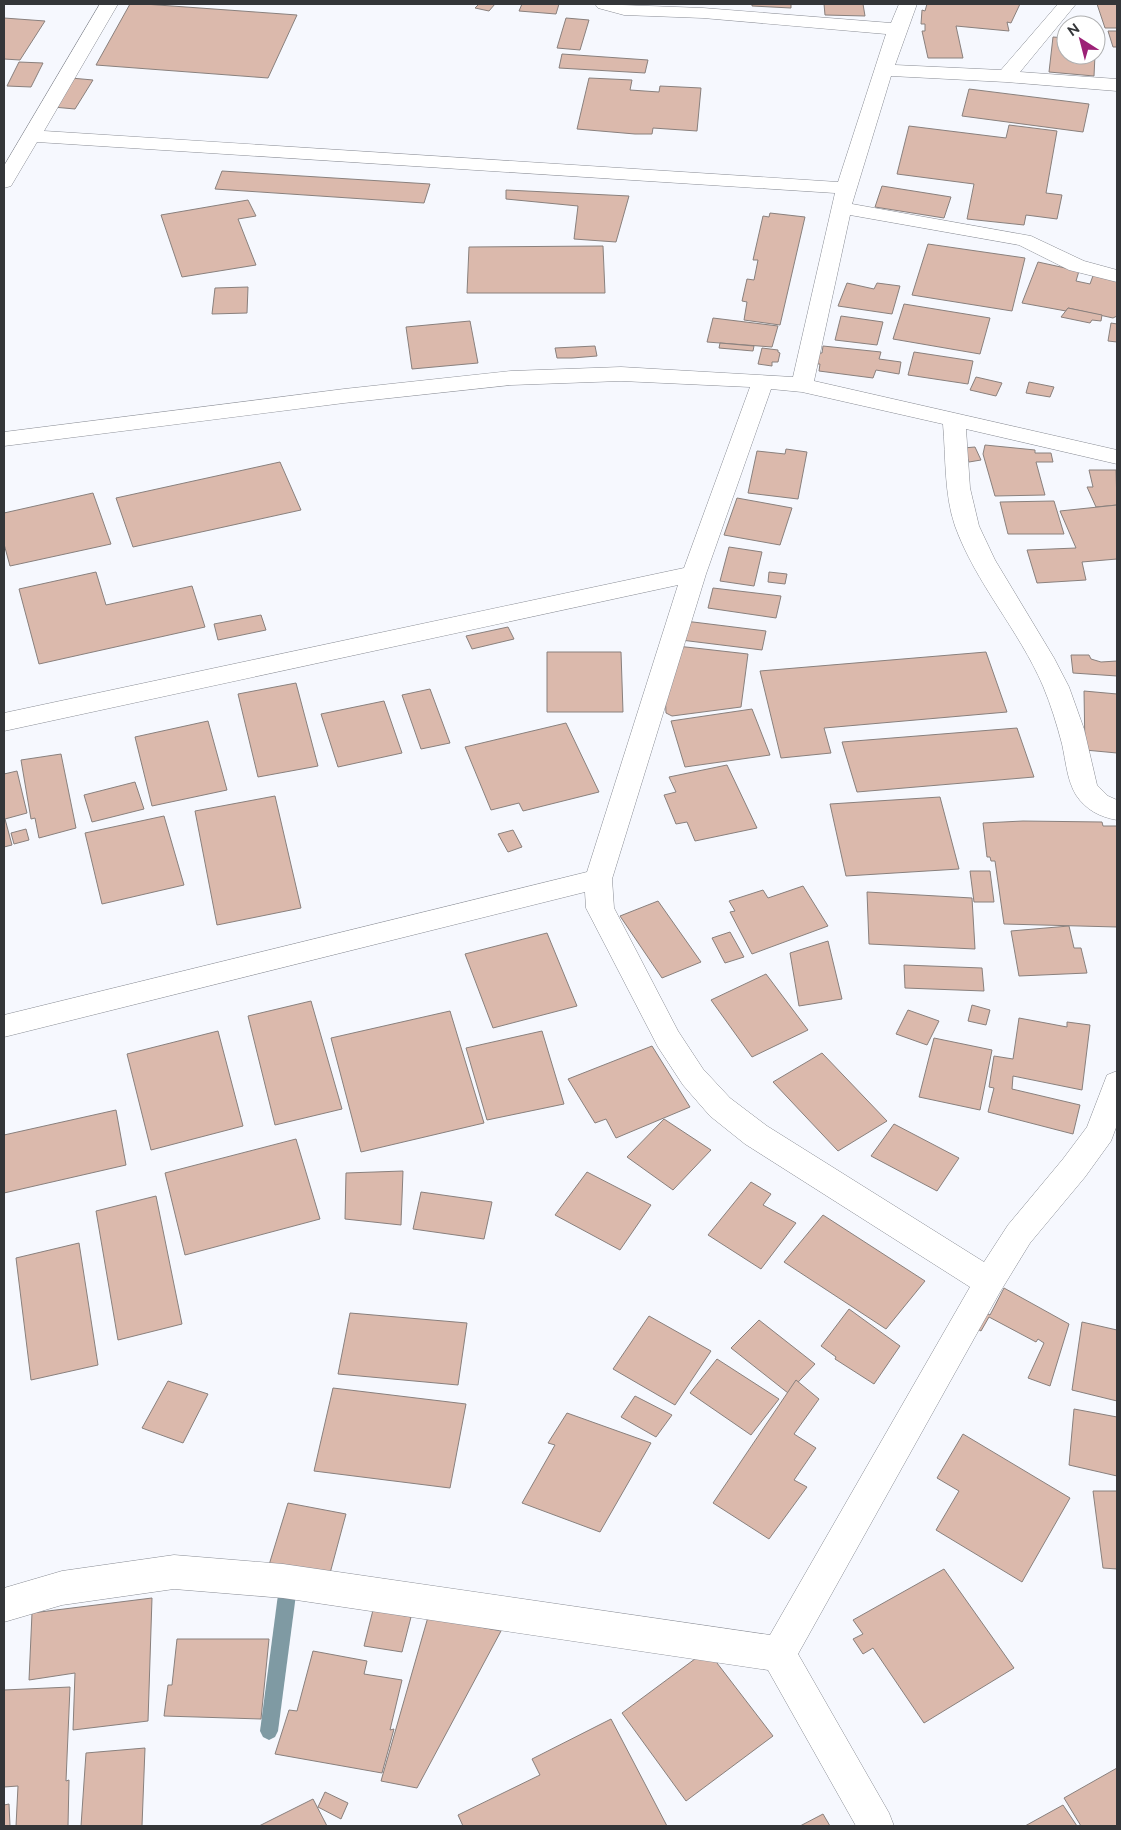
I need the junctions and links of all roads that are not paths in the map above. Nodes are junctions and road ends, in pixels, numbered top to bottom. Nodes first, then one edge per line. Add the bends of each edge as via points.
1 (109, 4) edge
2 (604, 4) edge
3 (908, 4) edge
4 (1067, 4) edge
5 (897, 29) junction
6 (884, 70) junction
7 (1006, 76) junction
8 (1117, 85) edge
9 (31, 136) junction
10 (4, 182) edge
11 (846, 188) junction
12 (842, 208) junction
13 (1117, 276) edge
14 (763, 381) junction
15 (802, 385) junction
16 (954, 420) junction
17 (4, 439) edge
18 (1117, 457) edge
19 (694, 574) junction
20 (4, 722) edge
21 (1117, 810) edge
22 (598, 879) junction
23 (4, 1026) edge
24 (1117, 1083) edge
25 (989, 1282) junction
26 (4, 1604) edge
27 (779, 1654) junction
28 (876, 1826) edge

1 - 9 street
2 - 5 street via 624,10
3 - 5 street
4 - 7 street
5 - 6 street
6 - 7 street
6 - 11 street
7 - 8 street
9 - 10 street
9 - 11 street
11 - 12 street
12 - 13 street via 1024,240 1089,270
12 - 15 street
14 - 15 street
14 - 17 street via 621,374 511,378
14 - 19 street
15 - 16 street
16 - 18 street
16 - 21 street via 966,523 1059,692 1072,727 1082,783 1092,799
19 - 20 street
19 - 22 street
22 - 23 street
22 - 25 street via 600,908 668,1039 693,1077 720,1107 756,1135
24 - 25 street via 1100,1132 1019,1234
25 - 27 street
26 - 27 street via 62,1588 174,1572 283,1581
27 - 28 street

